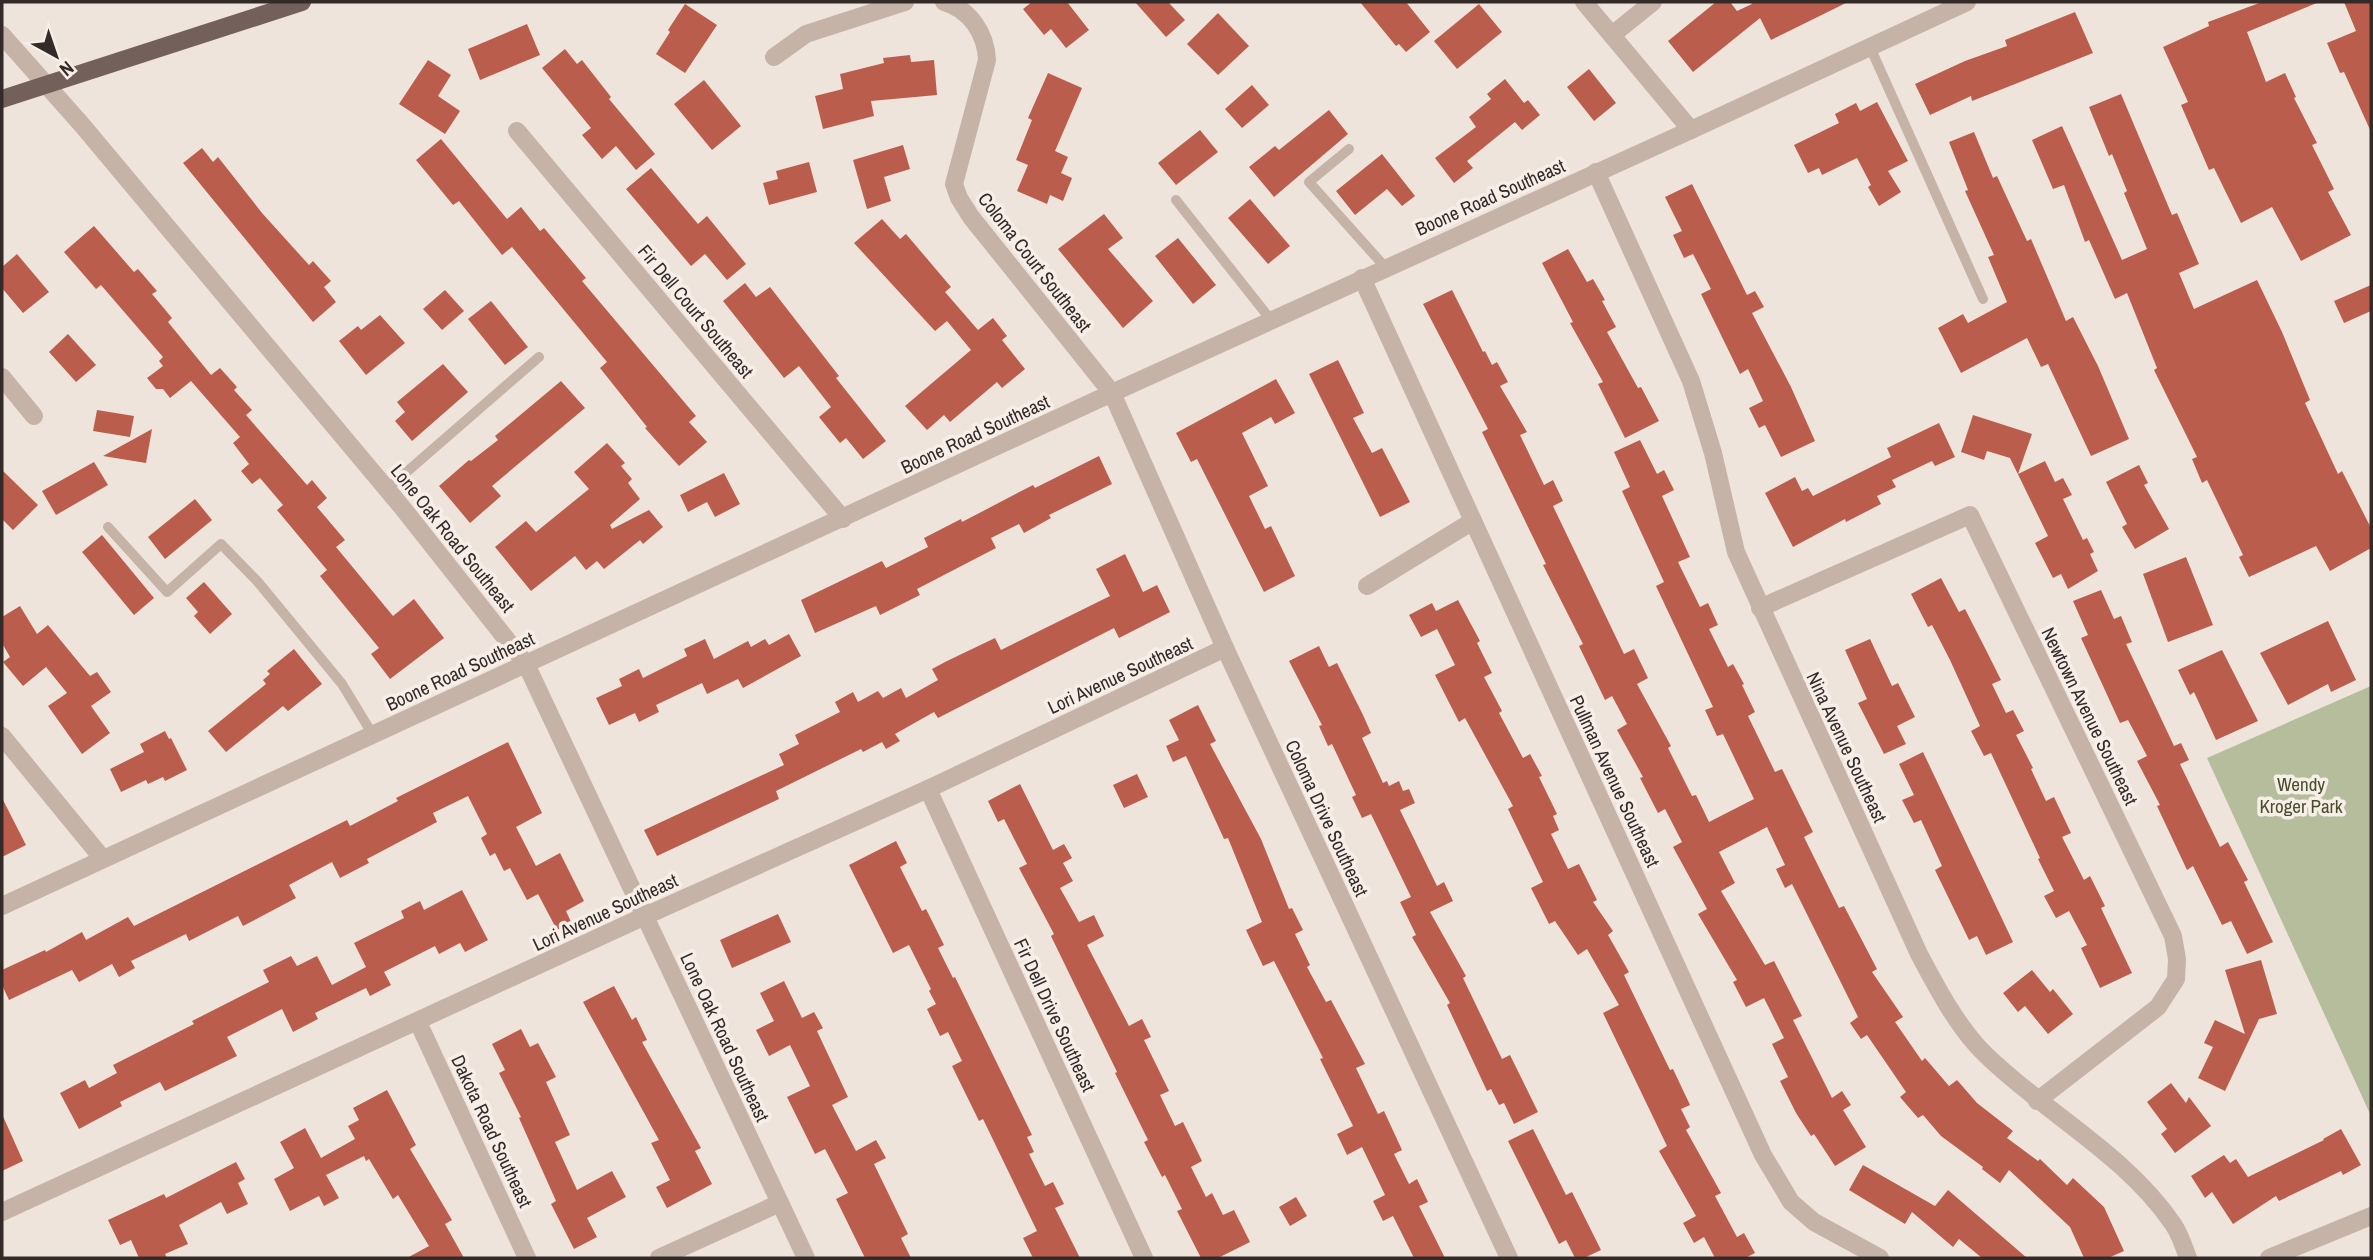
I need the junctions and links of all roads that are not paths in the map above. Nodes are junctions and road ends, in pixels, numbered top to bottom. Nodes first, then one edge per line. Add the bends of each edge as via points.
1 (302, 2) edge
2 (905, 2) edge
3 (944, 2) edge
4 (1584, 2) edge
5 (1653, 2) edge
6 (1967, 2) edge
7 (2, 35) edge
8 (1612, 35) junction
9 (1870, 47) junction
10 (774, 57) dead end
11 (45, 85) junction
12 (2, 99) edge
13 (1691, 130) junction
14 (517, 131) dead end
15 (1349, 149) dead end
16 (1597, 172) junction
17 (1176, 200) dead end
18 (1386, 268) junction
19 (1362, 278) junction
20 (1983, 299) dead end
21 (1271, 320) junction
22 (540, 357) dead end
23 (2, 377) edge
24 (1112, 393) junction
25 (34, 416) dead end
26 (387, 489) junction
27 (843, 519) junction
28 (1473, 522) junction
29 (108, 527) dead end
30 (1367, 586) dead end
31 (1760, 608) junction
32 (1225, 648) junction
33 (526, 664) junction
34 (373, 734) junction
35 (2, 736) edge
36 (928, 789) junction
37 (103, 859) junction
38 (2, 906) edge
39 (645, 916) junction
40 (418, 1022) junction
41 (2037, 1101) junction
42 (780, 1203) junction
43 (2, 1212) edge
44 (2371, 1216) edge
45 (527, 1258) edge
46 (659, 1258) edge
47 (806, 1258) edge
48 (1144, 1258) edge
49 (1508, 1258) edge
50 (1880, 1258) edge
51 (2188, 1258) edge
52 (2269, 1258) edge

1 - 11 main road
2 - 10 street via 806,34
3 - 24 street, Coloma Court Southeast via 967,15 986,43 987,60 954,184 958,198
4 - 8 street
5 - 8 street
6 - 9 street, Boone Road Southeast
7 - 11 street, Lone Oak Road Southeast
8 - 13 street
9 - 13 street, Boone Road Southeast
9 - 20 lane
11 - 12 main road
11 - 26 street, Lone Oak Road Southeast
13 - 16 street, Boone Road Southeast
14 - 27 street, Fir Dell Court Southeast
15 - 18 lane via 1309,181
16 - 18 street, Boone Road Southeast
16 - 31 street, Nina Avenue Southeast via 1691,381 1736,552
17 - 21 lane
18 - 19 street, Boone Road Southeast
19 - 21 street, Boone Road Southeast
19 - 28 street, Pullman Avenue Southeast
21 - 24 street, Boone Road Southeast
22 - 26 lane
23 - 25 street
24 - 27 street, Boone Road Southeast
24 - 32 street, Coloma Drive Southeast
26 - 33 street, Lone Oak Road Southeast
27 - 33 street, Boone Road Southeast
28 - 30 street
28 - 50 street, Pullman Avenue Southeast via 1779,1184 1814,1222
29 - 34 lane via 166,592 221,544 342,684
31 - 41 street, Nina Avenue Southeast via 1934,984 1984,1054
31 - 41 street, Newtown Avenue Southeast via 1970,515 2173,936 2177,959 2176,979 2158,1006
32 - 36 street, Lori Avenue Southeast
32 - 49 street, Coloma Drive Southeast
33 - 34 street, Boone Road Southeast
33 - 39 street, Lone Oak Road Southeast
34 - 37 street, Boone Road Southeast
35 - 37 street
36 - 39 street, Lori Avenue Southeast
36 - 48 street, Fir Dell Drive Southeast
37 - 38 street, Boone Road Southeast
39 - 40 street, Lori Avenue Southeast
39 - 42 street, Lone Oak Road Southeast
40 - 43 street, Lori Avenue Southeast
40 - 45 street, Dakota Road Southeast
41 - 51 street, Nina Avenue Southeast via 2143,1186 2175,1226
42 - 46 street
42 - 47 street, Lone Oak Road Southeast
44 - 52 street

